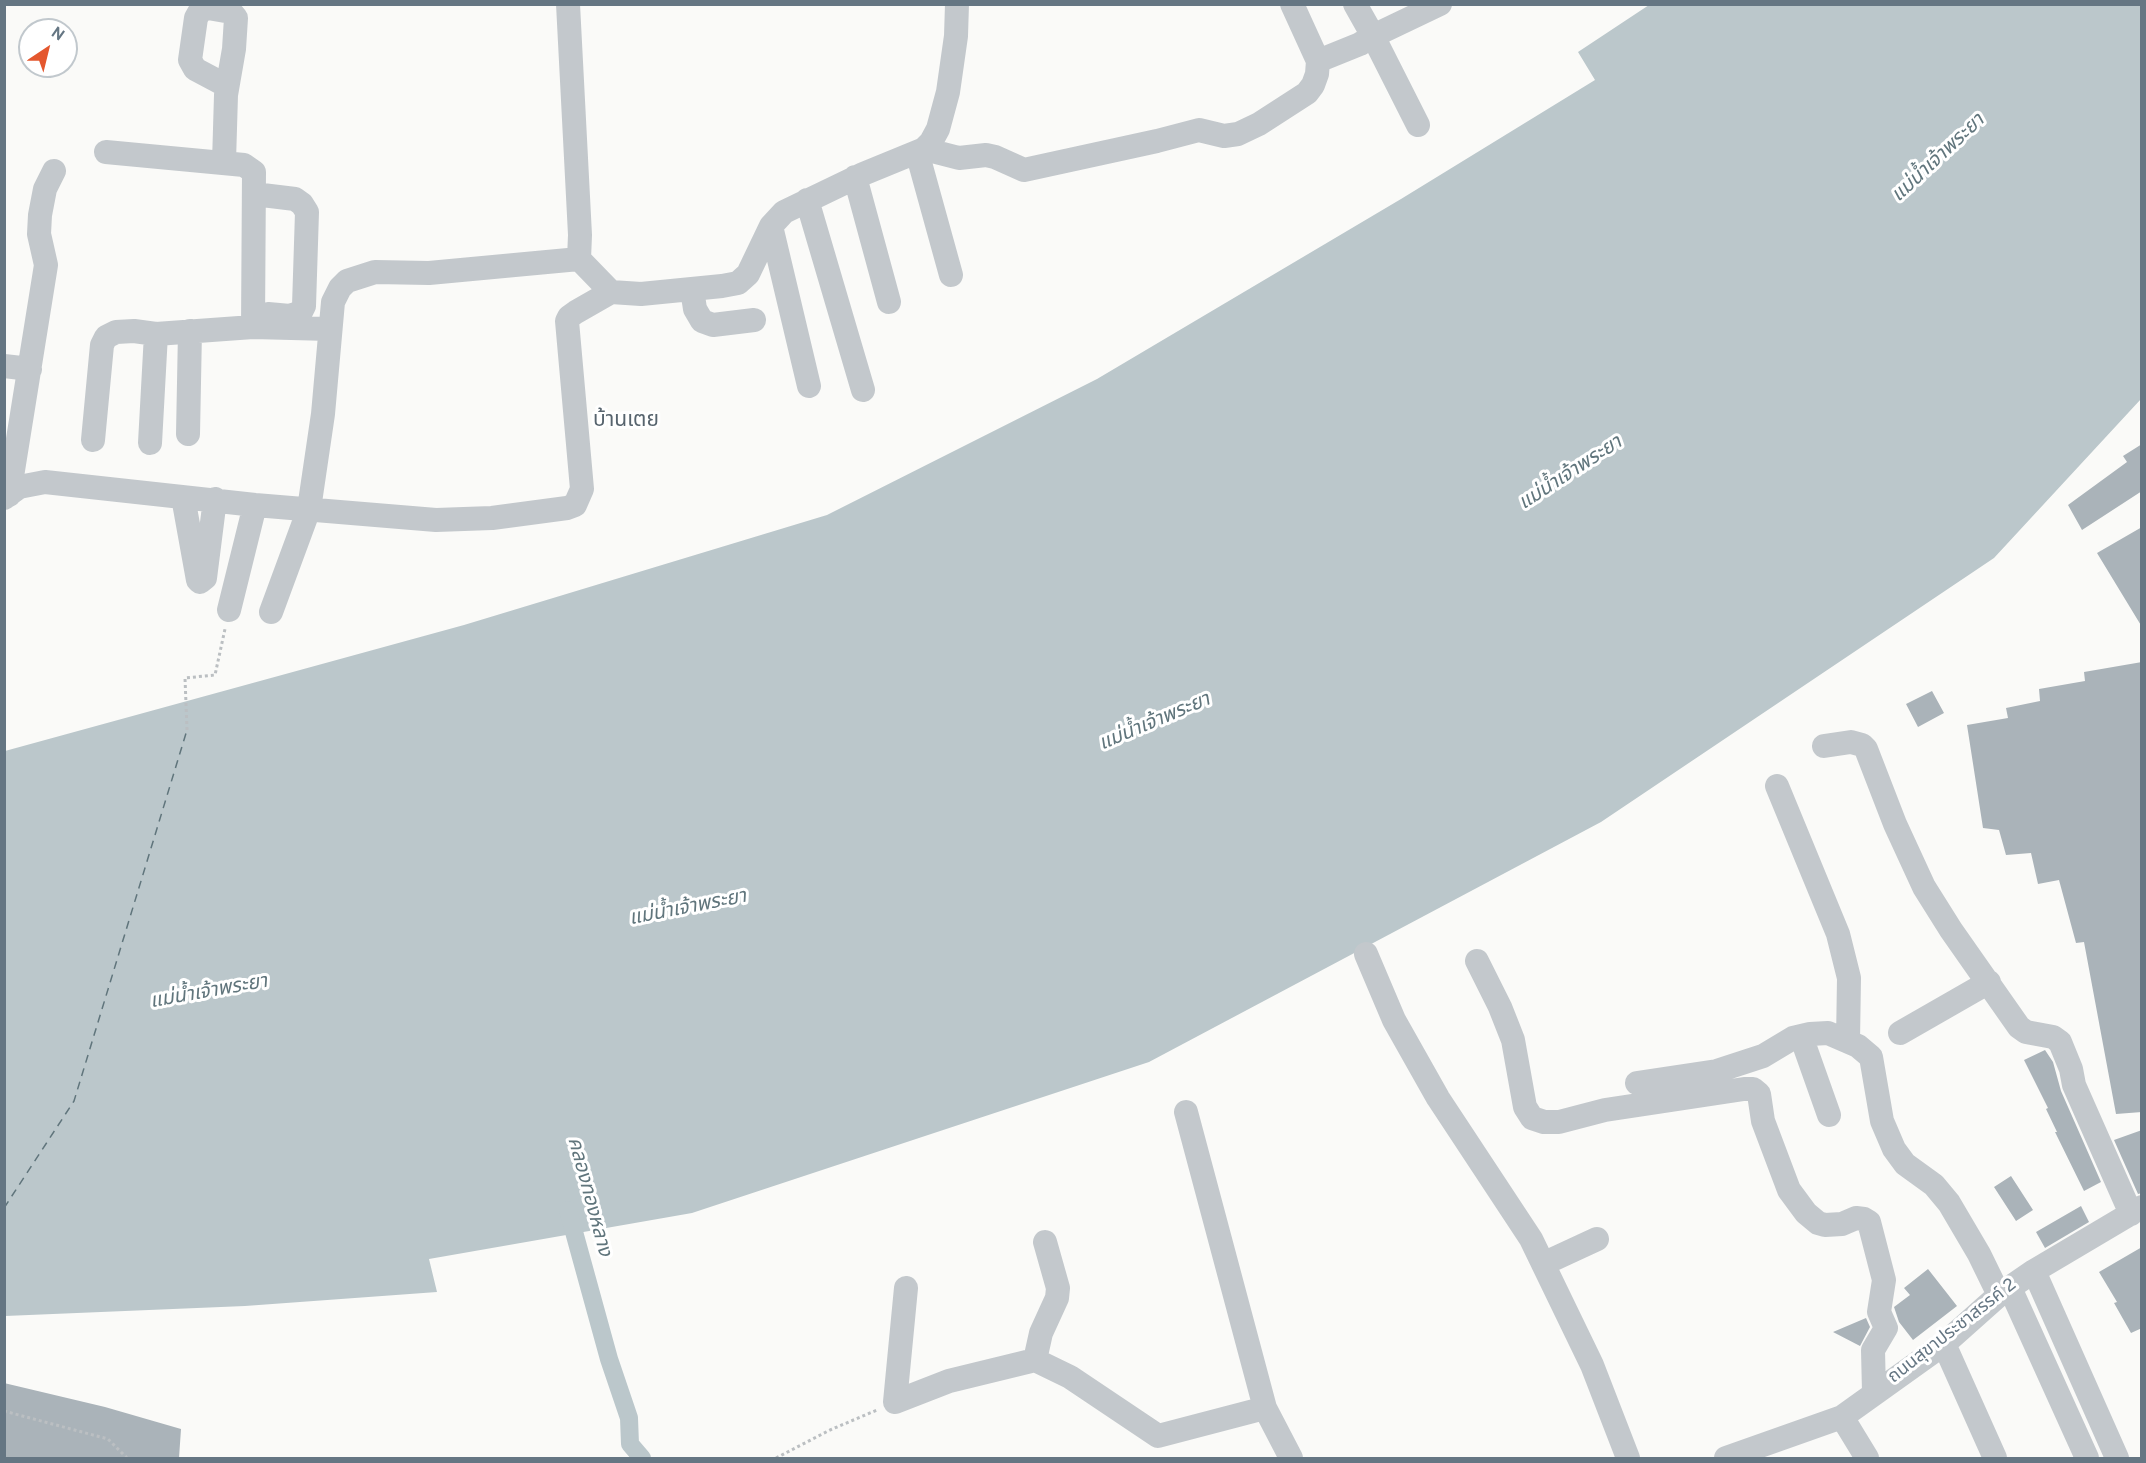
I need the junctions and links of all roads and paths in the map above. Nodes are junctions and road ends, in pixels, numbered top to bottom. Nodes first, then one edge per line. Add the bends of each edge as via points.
1 (568, 4) edge
2 (957, 4) edge
3 (1292, 4) edge
4 (1355, 4) edge
5 (1440, 4) edge
6 (1373, 36) junction
7 (1318, 61) junction
8 (227, 86) dead end
9 (1418, 124) dead end
10 (921, 150) junction
11 (106, 152) dead end
12 (224, 162) junction
13 (54, 171) dead end
14 (855, 177) junction
15 (254, 194) junction
16 (807, 200) junction
17 (771, 226) junction
18 (579, 259) junction
19 (951, 275) dead end
20 (692, 289) junction
21 (611, 292) junction
22 (890, 302) dead end
23 (253, 320) junction
24 (753, 320) dead end
25 (330, 329) junction
26 (190, 332) junction
27 (156, 334) junction
28 (4, 366) edge
29 (30, 369) junction
30 (809, 386) dead end
31 (863, 390) dead end
32 (188, 434) dead end
33 (93, 440) dead end
34 (150, 443) dead end
35 (7, 496) edge
36 (183, 496) junction
37 (215, 499) junction
38 (255, 505) junction
39 (309, 509) junction
40 (229, 610) joint
41 (270, 612) dead end
42 (187, 730) dead end
43 (1824, 746) dead end
44 (1777, 786) dead end
45 (1366, 954) dead end
46 (1477, 961) dead end
47 (1989, 982) junction
48 (1900, 1032) dead end
49 (1801, 1036) junction
50 (1848, 1041) junction
51 (1637, 1083) dead end
52 (1186, 1112) dead end
53 (1829, 1115) dead end
54 (2136, 1210) edge
55 (1597, 1239) dead end
56 (1045, 1242) dead end
57 (1543, 1264) junction
58 (2034, 1271) junction
59 (906, 1288) dead end
60 (2004, 1291) junction
61 (1944, 1344) junction
62 (1035, 1360) junction
63 (1874, 1392) junction
64 (895, 1402) junction
65 (1265, 1408) junction
66 (4, 1411) edge
67 (1842, 1417) junction
68 (127, 1458) edge
69 (776, 1458) edge
70 (1291, 1458) edge
71 (1628, 1458) edge
72 (1726, 1458) edge
73 (1867, 1458) edge
74 (1995, 1458) edge
75 (2087, 1458) edge
76 (2117, 1458) edge

1 - 18 street
2 - 10 street via 948,92 938,129
3 - 7 street
4 - 6 street
5 - 6 street
6 - 7 street
6 - 9 street
7 - 10 street via 1317,74 1307,93 1239,134 1224,136 1199,130 1024,170 986,155 958,158
8 - 12 street
10 - 14 street
10 - 19 street
11 - 12 street
12 - 15 street via 250,167 254,172
13 - 29 street via 45,189 40,215 39,234 46,265
14 - 16 street
14 - 22 street
15 - 23 street
15 - 23 street via 295,199 307,212 304,306 301,312
16 - 17 street via 784,212
16 - 31 street
17 - 20 street via 748,274 738,283
17 - 30 street
18 - 21 street
18 - 25 street via 429,273 375,272 347,281 340,288 333,302
20 - 21 street via 641,294
20 - 24 street via 695,309 702,321 713,325
21 - 39 street via 567,321 582,489 575,505 492,518 436,520
23 - 25 street
23 - 26 street
25 - 39 street via 321,434
26 - 27 street
26 - 32 street
27 - 33 street via 134,331 106,337
27 - 34 street
28 - 29 street
29 - 35 street
35 - 36 street via 19,488 45,482
36 - 37 street
36 - 37 street via 200,582 205,578
37 - 38 street
38 - 39 street
38 - 40 street
39 - 41 street
40 - 42 path via 215,675 185,678
43 - 47 street via 1851,742 1866,749 1924,887
44 - 50 street via 1838,934 1849,978
45 - 57 street via 1394,1020 1438,1098
46 - 63 street via 1513,1040 1525,1107 1532,1118 1559,1122 1605,1110 1744,1089 1759,1094 1763,1121 1789,1190 1806,1213 1825,1225 1856,1218 1869,1222 1884,1280 1879,1312 1886,1328 1874,1350
47 - 48 street
47 - 54 street via 2019,1027 2060,1042 2074,1085
49 - 50 street via 1828,1033
49 - 51 street via 1763,1056 1717,1071
49 - 53 street
50 - 60 street via 1871,1057 1882,1121 1894,1149 1949,1203
52 - 65 street
54 - 58 street, ถนนสุขาประชาสรรค์ 2
55 - 57 street
56 - 62 street via 1058,1288
57 - 71 street via 1592,1365
58 - 60 street, ถนนสุขาประชาสรรค์ 2
58 - 76 street
59 - 64 street
60 - 61 street, ถนนสุขาประชาสรรค์ 2
60 - 75 street
61 - 63 street, ถนนสุขาประชาสรรค์ 2
61 - 74 street
62 - 64 street via 949,1382
62 - 65 street via 1070,1377 1158,1436
63 - 67 street, ถนนสุขาประชาสรรค์ 2
64 - 69 path
65 - 70 street
66 - 68 path via 108,1439
67 - 72 street, ถนนสุขาประชาสรรค์ 2
67 - 73 street

